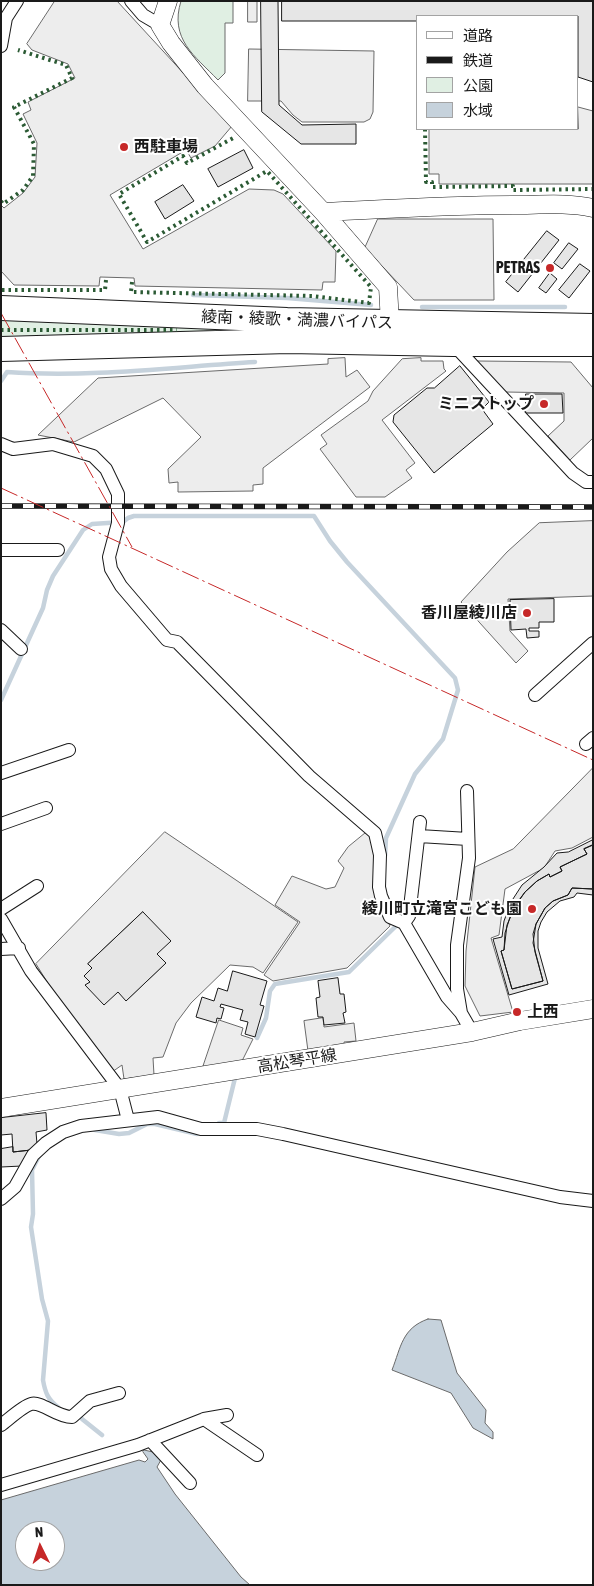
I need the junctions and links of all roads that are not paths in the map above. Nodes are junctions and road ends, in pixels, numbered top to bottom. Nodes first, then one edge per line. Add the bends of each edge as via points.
1 (17, 1) edge
2 (131, 1) edge
3 (168, 1) edge
4 (4, 14) edge
5 (160, 25) junction
6 (1, 46) edge
7 (593, 208) edge
8 (323, 212) junction
9 (1, 308) edge
10 (390, 323) junction
11 (593, 326) edge
12 (453, 344) junction
13 (593, 344) edge
14 (1, 349) edge
15 (1, 444) edge
16 (593, 482) edge
17 (1, 550) edge
18 (58, 550) dead end
19 (1, 630) edge
20 (593, 643) edge
21 (20, 649) dead end
22 (535, 695) dead end
23 (69, 750) dead end
24 (1, 773) edge
25 (467, 791) dead end
26 (46, 808) dead end
27 (420, 822) dead end
28 (1, 824) edge
29 (418, 836) junction
30 (468, 839) junction
31 (37, 886) dead end
32 (1, 909) edge
33 (1, 919) edge
34 (404, 923) junction
35 (19, 948) junction
36 (1, 949) edge
37 (593, 1009) edge
38 (461, 1013) junction
39 (472, 1032) junction
40 (120, 1089) junction
41 (1, 1108) edge
42 (128, 1120) junction
43 (1, 1199) edge
44 (593, 1201) edge
45 (119, 1393) dead end
46 (227, 1415) dead end
47 (204, 1419) junction
48 (1, 1425) edge
49 (150, 1440) junction
50 (257, 1455) dead end
51 (190, 1483) dead end
52 (1, 1485) edge

1 - 4 street
2 - 5 street via 143,15
3 - 5 street
4 - 6 street
5 - 8 street via 206,86
7 - 8 street via 503,205
8 - 10 street via 388,288
9 - 10 highway, 綾南・綾歌・満濃バイパス
10 - 11 highway, 綾南・綾歌・満濃バイパス
12 - 13 highway, 綾南・綾歌・満濃バイパス
12 - 14 highway, 綾南・綾歌・満濃バイパス via 288,341
12 - 16 street via 573,473 586,482
15 - 34 street via 13,449 53,444 93,456 106,469 118,494 118,522 109,557 111,569 121,586 167,640 177,642 309,776 376,833 381,896 390,917
17 - 18 street
19 - 21 street
20 - 22 street
23 - 24 street
25 - 30 street
26 - 28 street
27 - 29 street
29 - 30 street
29 - 34 street via 409,916
30 - 38 street via 469,858 457,945 457,989
31 - 32 street
33 - 35 street
34 - 38 street via 447,997
35 - 36 street
35 - 40 street via 31,971
37 - 39 street, 高松琴平線
38 - 39 street
39 - 40 street, 高松琴平線
40 - 41 street, 高松琴平線
40 - 42 street
42 - 43 street via 81,1126 63,1132 34,1155 15,1187
42 - 44 street via 158,1118 201,1129 257,1129 560,1197
45 - 48 street via 90,1402 72,1417 62,1417 39,1404 30,1404
46 - 47 street
47 - 49 street
47 - 50 street
49 - 51 street
49 - 52 street

